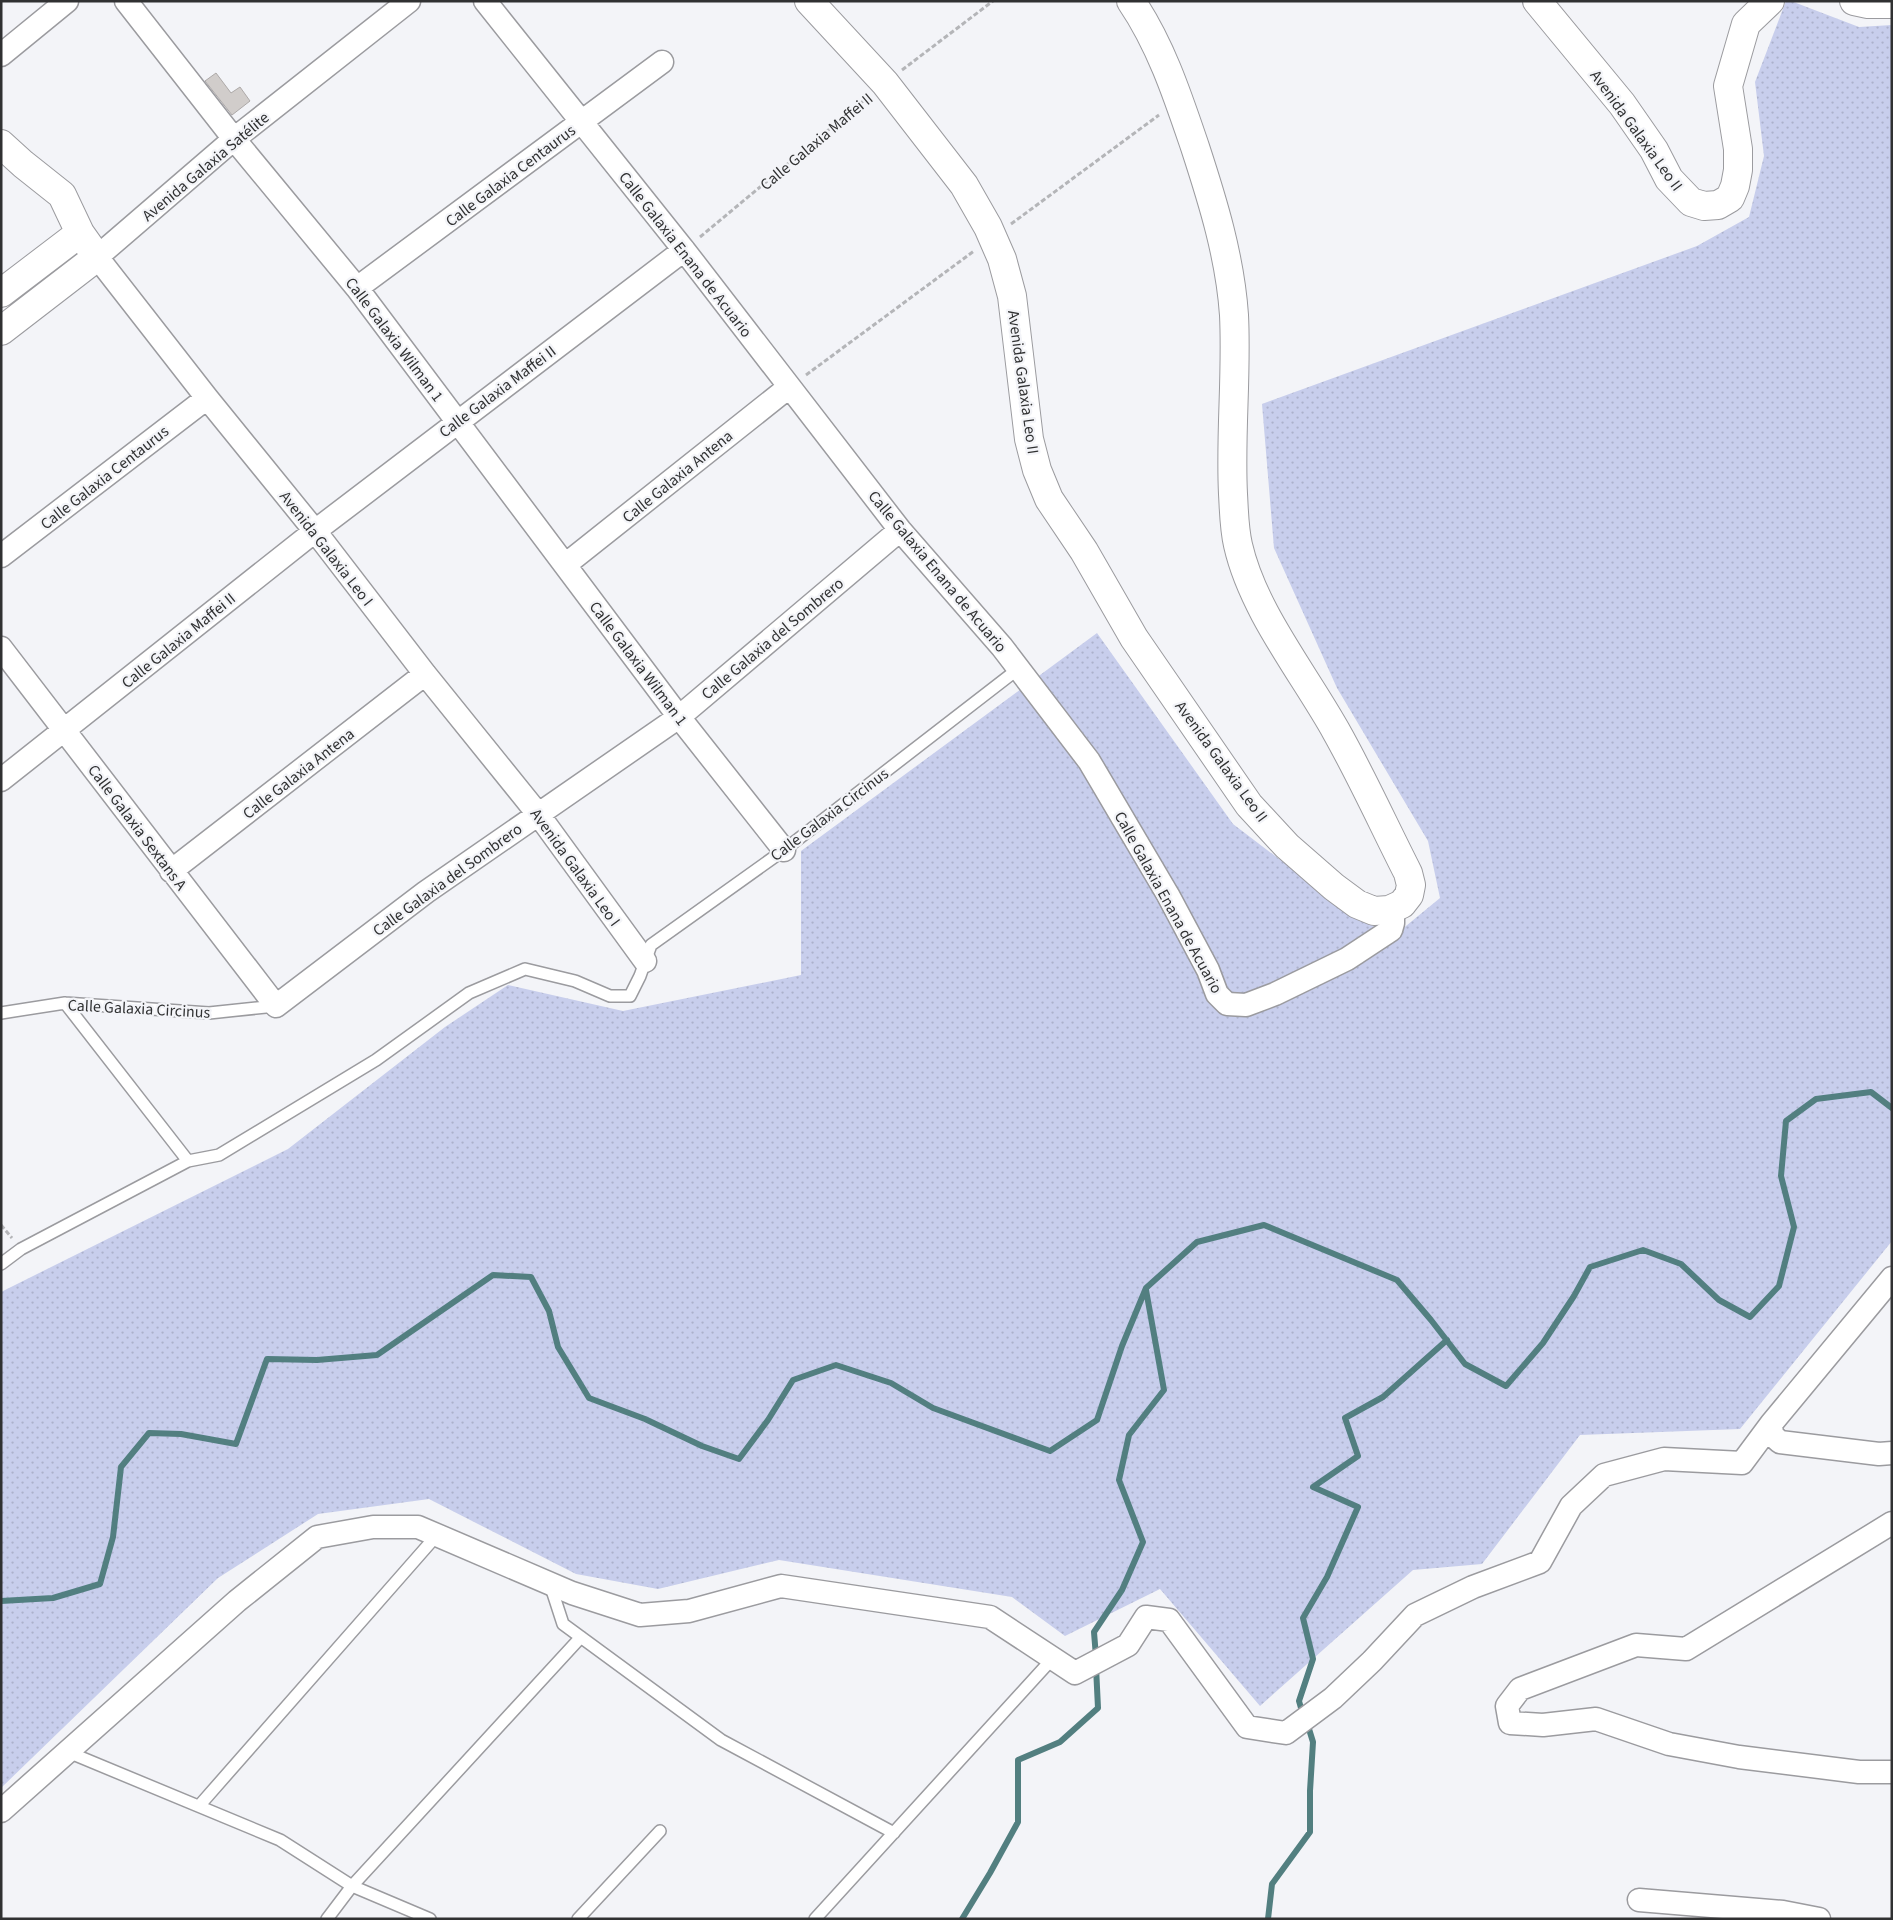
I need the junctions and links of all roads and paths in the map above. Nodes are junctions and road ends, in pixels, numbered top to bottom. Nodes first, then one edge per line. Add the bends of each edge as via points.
1 (67, 1) edge
2 (126, 1) edge
3 (409, 1) edge
4 (485, 1) edge
5 (809, 1) edge
6 (993, 1) edge
7 (1131, 1) edge
8 (1537, 1) edge
9 (1770, 1) edge
10 (1854, 1) edge
11 (1892, 4) edge
12 (1, 55) edge
13 (662, 62) dead end
14 (885, 84) junction
15 (582, 122) junction
16 (234, 139) junction
17 (1, 144) edge
18 (80, 233) junction
19 (684, 250) junction
20 (97, 257) junction
21 (357, 288) junction
22 (1, 293) edge
23 (1, 331) edge
24 (789, 387) junction
25 (206, 398) junction
26 (458, 421) junction
27 (315, 530) junction
28 (900, 530) junction
29 (1, 556) edge
30 (565, 565) junction
31 (1, 648) edge
32 (1018, 668) junction
33 (425, 674) junction
34 (679, 716) junction
35 (65, 731) junction
36 (1, 780) edge
37 (538, 814) junction
38 (784, 850) junction
39 (171, 871) junction
40 (1393, 908) junction
41 (645, 961) junction
42 (65, 1003) junction
43 (276, 1006) junction
44 (1, 1013) edge
45 (188, 1161) junction
46 (1, 1264) edge
47 (1892, 1278) edge
48 (1771, 1424) junction
49 (1892, 1452) edge
50 (1892, 1524) edge
51 (437, 1535) junction
52 (550, 1584) junction
53 (581, 1638) junction
54 (1054, 1658) junction
55 (68, 1752) junction
56 (1892, 1772) edge
57 (199, 1806) junction
58 (1, 1811) edge
59 (660, 1831) dead end
60 (894, 1833) junction
61 (352, 1886) junction
62 (1639, 1900) dead end
63 (327, 1919) edge
64 (430, 1919) edge
65 (578, 1919) edge
66 (815, 1919) edge
67 (1819, 1919) edge

1 - 12 street
2 - 16 street, Calle Galaxia Wilman 1
3 - 16 street, Avenida Galaxia Satélite
4 - 15 street, Calle Galaxia Enana de Acuario
5 - 14 street, Avenida Galaxia Leo II
6 - 14 path, Calle Galaxia Maffei II
7 - 40 street via 1156,44 1176,95 1214,206 1228,260 1234,316 1231,458 1238,544 1262,610 1336,732 1408,873 1409,895 1402,904
8 - 9 street, Avenida Galaxia Leo II via 1622,104 1674,185 1691,202 1704,206 1718,205 1730,198 1735,186 1738,149 1728,86 1746,24
10 - 11 street
13 - 15 street, Calle Galaxia Centaurus
14 - 19 path, Calle Galaxia Maffei II
14 - 40 street, Avenida Galaxia Leo II via 964,185 1002,259 1012,296 1029,439 1037,470 1049,499 1084,551 1134,638 1249,804 1286,846 1357,904 1374,911
15 - 19 street, Calle Galaxia Enana de Acuario
15 - 21 street, Calle Galaxia Centaurus
16 - 20 street, Avenida Galaxia Satélite
16 - 21 street, Calle Galaxia Wilman 1
17 - 18 street, Avenida Galaxia Leo I via 62,195
18 - 20 street, Avenida Galaxia Leo I
18 - 22 street
19 - 24 street, Calle Galaxia Enana de Acuario
19 - 26 street, Calle Galaxia Maffei II
20 - 23 street, Avenida Galaxia Satélite
20 - 25 street, Avenida Galaxia Leo I
21 - 26 street, Calle Galaxia Wilman 1
24 - 28 street, Calle Galaxia Enana de Acuario
24 - 30 street, Calle Galaxia Antena
25 - 27 street, Avenida Galaxia Leo I
25 - 29 street, Calle Galaxia Centaurus
26 - 27 street, Calle Galaxia Maffei II
26 - 30 street, Calle Galaxia Wilman 1
27 - 33 street, Avenida Galaxia Leo I
27 - 35 street, Calle Galaxia Maffei II
28 - 32 street, Calle Galaxia Enana de Acuario
28 - 34 street, Calle Galaxia del Sombrero
30 - 34 street, Calle Galaxia Wilman 1
31 - 35 street, Calle Galaxia Sextans A
32 - 38 lane, Calle Galaxia Circinus
32 - 40 street, Calle Galaxia Enana de Acuario via 1089,761 1168,895 1208,970 1217,994 1227,1004 1246,1005 1346,959 1391,930
33 - 37 street, Avenida Galaxia Leo I
33 - 39 street, Calle Galaxia Antena
34 - 37 street, Calle Galaxia del Sombrero
34 - 38 street, Calle Galaxia Wilman 1
35 - 36 street, Calle Galaxia Maffei II
35 - 39 street, Calle Galaxia Sextans A
37 - 41 street, Avenida Galaxia Leo I
37 - 43 street, Calle Galaxia del Sombrero via 426,892
38 - 41 lane, Calle Galaxia Circinus via 651,945
39 - 43 street, Calle Galaxia Sextans A
41 - 45 lane, Calle Galaxia Circinus via 630,996 610,996 575,981 525,969 468,993 376,1060 219,1155
42 - 43 lane, Calle Galaxia Circinus via 209,1013
42 - 44 lane, Calle Galaxia Circinus
42 - 45 lane
45 - 46 lane via 21,1249
47 - 48 street
48 - 49 street via 1772,1435 1780,1442 1879,1454
48 - 54 street via 1742,1463 1664,1459 1604,1475 1571,1506 1540,1562 1415,1615 1333,1698 1286,1733 1247,1727 1169,1620 1146,1617 1128,1645 1075,1672
50 - 56 street via 1686,1649 1636,1645 1520,1689 1507,1706 1510,1723 1543,1724 1596,1719 1669,1744 1739,1757 1859,1772
51 - 52 street
51 - 55 street via 418,1527 373,1527 317,1537 237,1601
51 - 57 lane
52 - 53 lane via 563,1624
52 - 54 street via 640,1615 689,1611 781,1586 790,1587 990,1617
53 - 60 lane via 721,1740
53 - 61 lane
54 - 60 lane
55 - 57 lane
55 - 58 street
57 - 61 lane via 280,1840
59 - 65 lane
60 - 66 lane
61 - 63 lane
61 - 64 lane
62 - 67 street via 1783,1912

